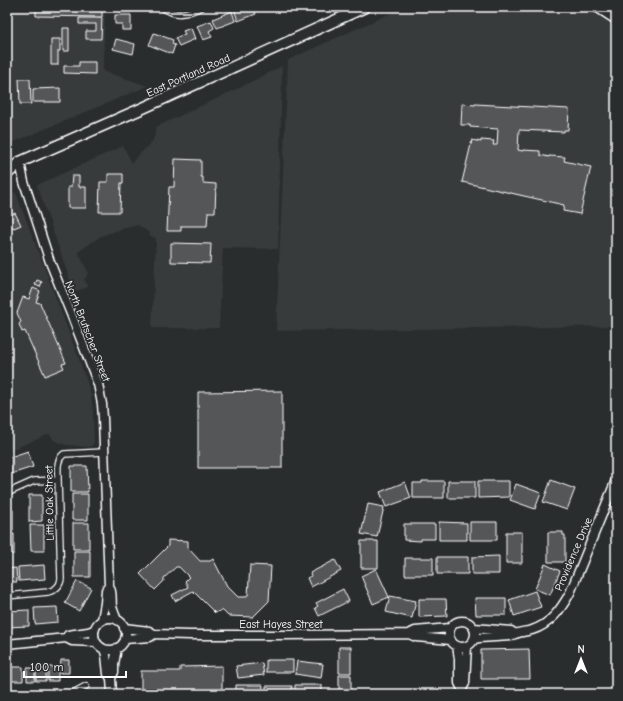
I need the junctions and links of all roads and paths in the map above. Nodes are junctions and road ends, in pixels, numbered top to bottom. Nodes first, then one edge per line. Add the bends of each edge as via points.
1 (162, 7) edge
2 (202, 7) edge
3 (365, 7) edge
4 (596, 7) edge
5 (616, 20) edge
6 (20, 162) junction
7 (7, 163) edge
8 (7, 174) edge
9 (104, 452) junction
10 (58, 480) junction
11 (616, 480) edge
12 (7, 493) edge
13 (109, 586) junction
14 (7, 596) edge
15 (102, 620) junction
16 (117, 620) junction
17 (124, 628) junction
18 (450, 628) junction
19 (474, 628) junction
20 (94, 630) junction
21 (154, 634) junction
22 (409, 634) junction
23 (515, 634) junction
24 (66, 638) junction
25 (125, 639) junction
26 (474, 639) junction
27 (451, 640) junction
28 (96, 642) junction
29 (7, 644) edge
30 (457, 646) junction
31 (467, 646) junction
32 (116, 648) junction
33 (104, 649) junction
34 (111, 678) junction
35 (86, 686) dead end
36 (462, 691) edge
37 (7, 694) edge
38 (112, 694) edge

1 - 2 street via 175,14
3 - 6 highway, East Portland Road
4 - 5 street
6 - 7 highway, East Portland Road
6 - 8 highway, East Portland Road
6 - 9 street, North Brutscher Street via 50,262 98,384 102,404
9 - 10 street, Little Oak Street via 64,454 59,458
9 - 13 street, North Brutscher Street
10 - 12 street via 34,481
10 - 14 street, Little Oak Street via 61,579 58,588 53,591
11 - 23 street, Providence Drive via 563,606 544,624
13 - 15 street, North Brutscher Street via 106,590
13 - 16 street, North Brutscher Street
15 - 16 street
15 - 20 street
16 - 17 street
17 - 21 street, East Hayes Street
17 - 25 street
18 - 19 street via 454,623 462,621 469,622
18 - 22 street, East Hayes Street via 415,631
18 - 27 street
19 - 23 street, Providence Drive via 511,631
19 - 26 street
20 - 24 street via 68,635
20 - 28 street
21 - 22 street, East Hayes Street
21 - 25 street, East Hayes Street via 150,637
22 - 27 street, East Hayes Street
23 - 26 street, Providence Drive
24 - 28 street via 72,641
24 - 29 street
25 - 32 street
26 - 31 street
27 - 30 street
28 - 33 street
30 - 31 street
30 - 36 street via 459,683
31 - 36 street via 465,683
32 - 33 street
32 - 34 street
33 - 34 street
34 - 38 street
35 - 37 street via 74,692

